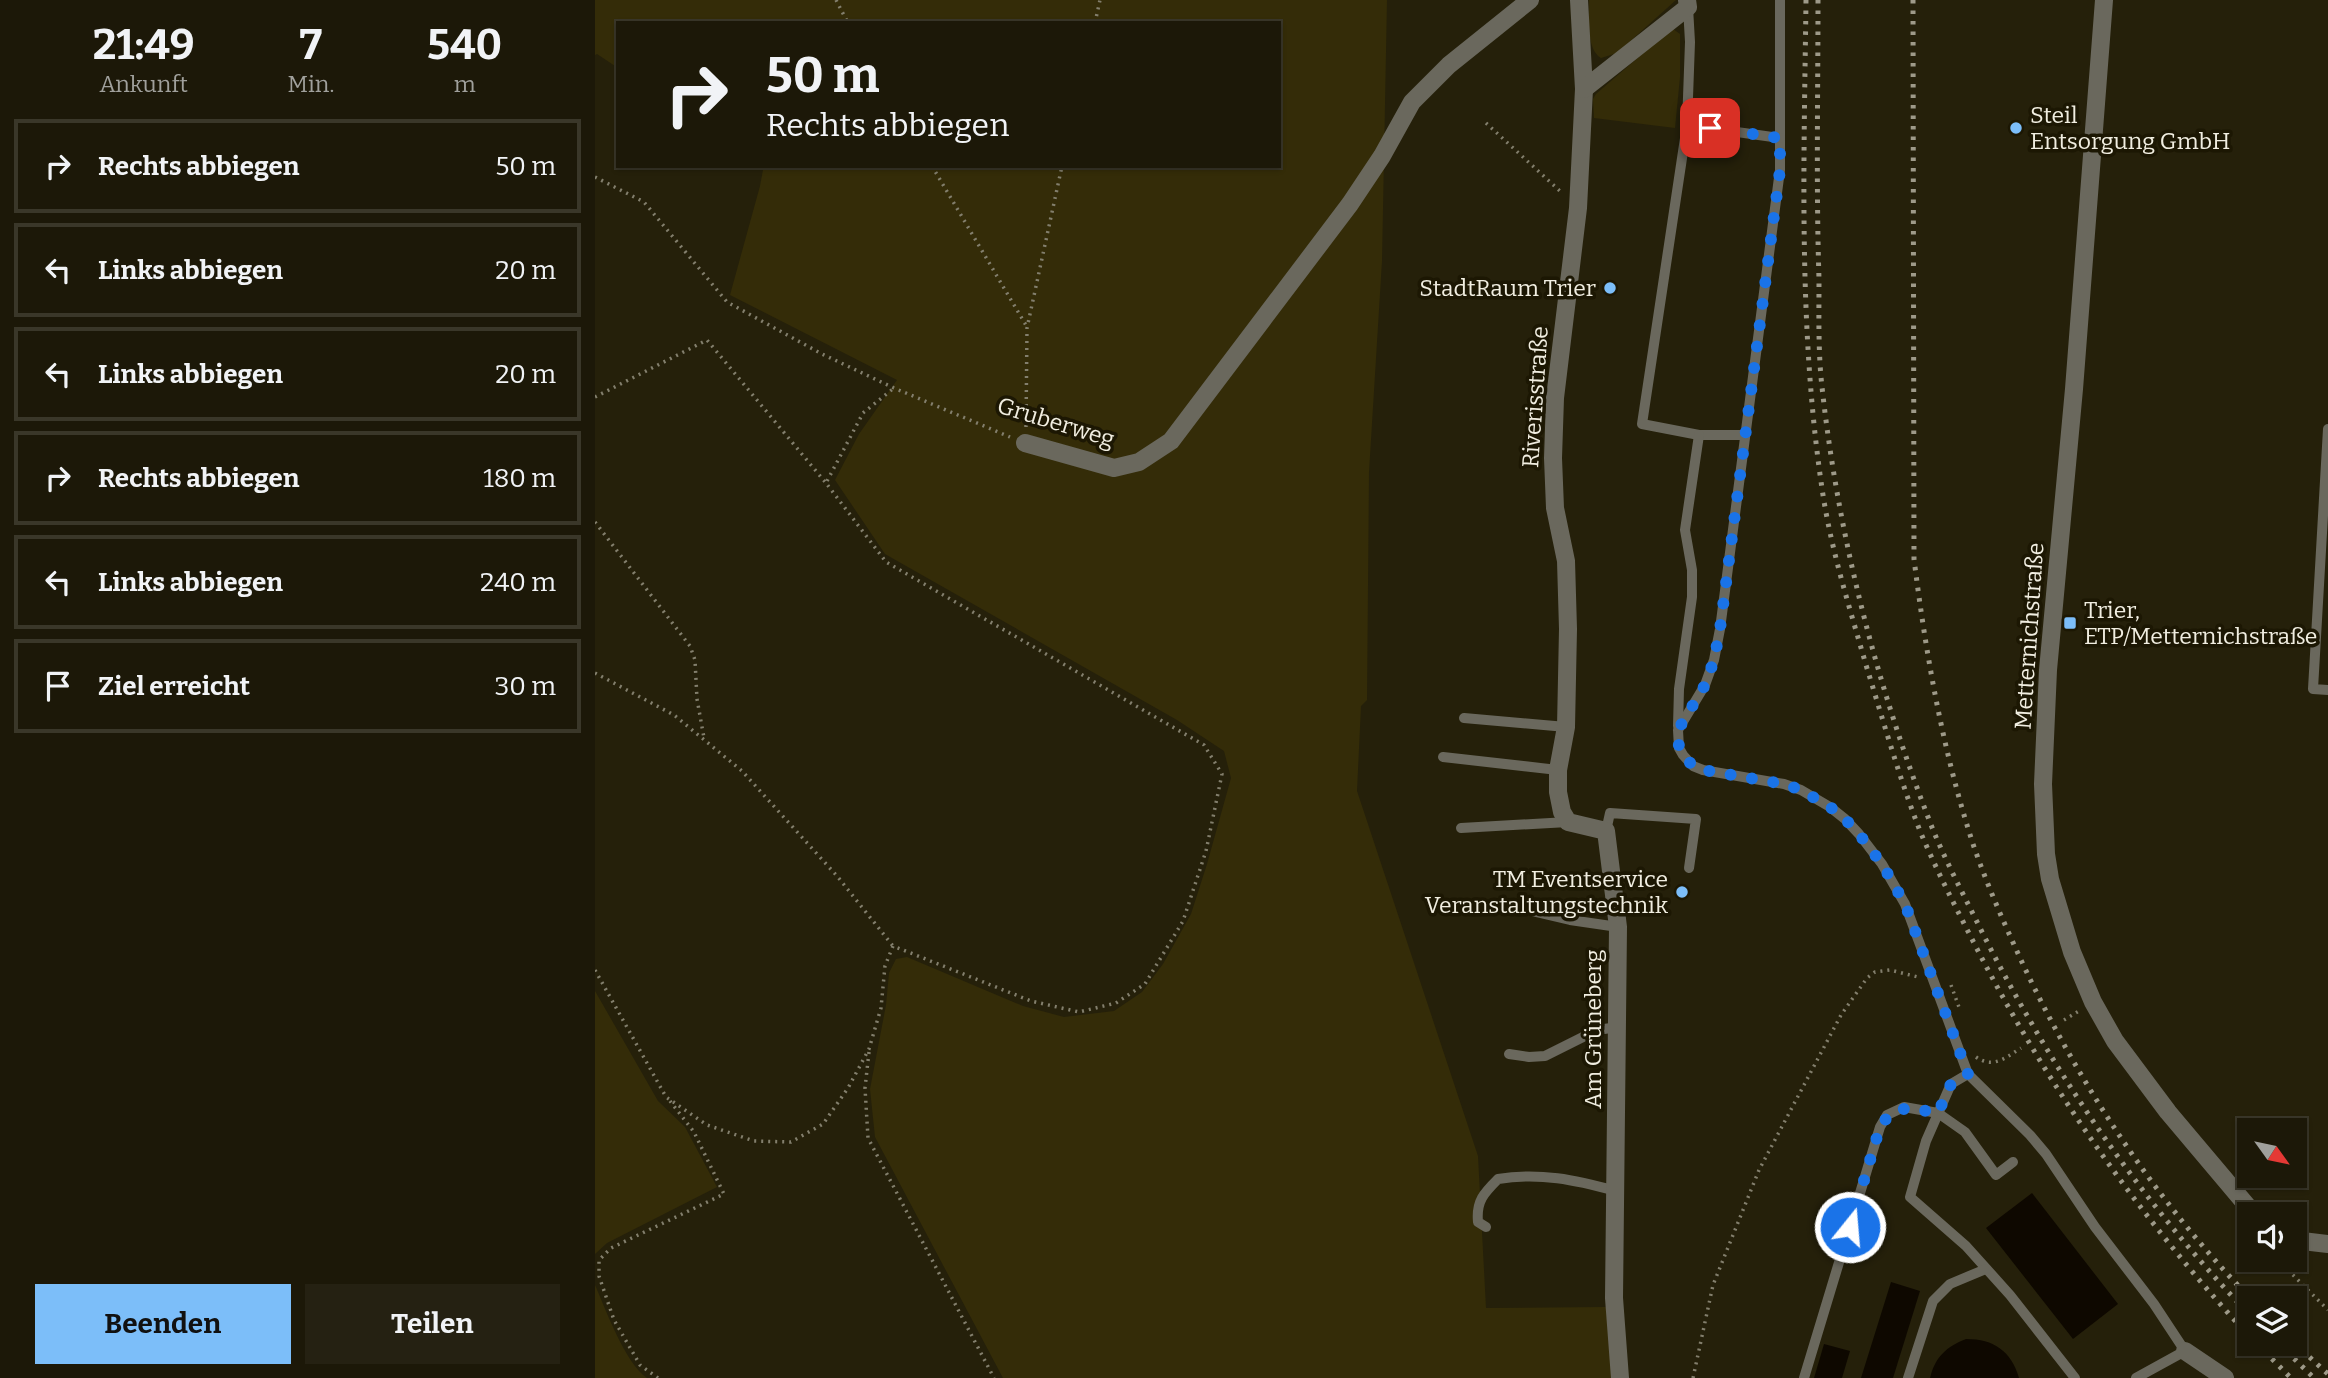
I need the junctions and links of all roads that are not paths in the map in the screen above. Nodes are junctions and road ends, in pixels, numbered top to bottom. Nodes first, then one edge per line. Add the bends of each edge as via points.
1 (1530, 0) edge
2 (1579, 0) edge
3 (1780, 0) edge
4 (2104, 0) edge
5 (1687, 3) edge
6 (1584, 89) junction
7 (1687, 125) junction
8 (1780, 138) junction
9 (2328, 429) edge
10 (1699, 435) junction
11 (1745, 435) junction
12 (1025, 443) road end
13 (2328, 690) edge
14 (1464, 718) dead end
15 (1566, 721) junction
16 (1678, 730) junction
17 (1443, 757) dead end
18 (1559, 770) junction
19 (1568, 822) junction
20 (1461, 828) dead end
21 (1606, 831) junction
22 (1689, 868) dead end
23 (1524, 909) dead end
24 (1618, 927) junction
25 (1618, 1027) junction
26 (1509, 1054) dead end
27 (1968, 1074) junction
28 (1938, 1113) junction
29 (2013, 1162) dead end
30 (1616, 1191) junction
31 (2244, 1202) edge
32 (1486, 1227) dead end
33 (2307, 1242) edge
34 (2328, 1244) edge
35 (1986, 1269) junction
36 (2185, 1351) junction
37 (1619, 1378) edge
38 (1804, 1378) edge
39 (1908, 1378) edge
40 (2075, 1378) edge
41 (2136, 1378) edge
42 (2225, 1378) edge

1 - 12 street, Gruberweg via 1449,65 1412,102 1350,204 1171,441 1139,462 1114,468
2 - 6 street, Riverisstraße
3 - 8 lane
4 - 31 street, Metternichstraße via 2048,670 2043,784 2046,854 2072,952 2115,1041
5 - 6 street
5 - 7 lane
6 - 15 street, Riverisstraße via 1578,208 1555,398 1553,458 1555,508 1567,572
7 - 8 lane
7 - 10 lane via 1642,424
8 - 11 lane via 1780,170
9 - 13 lane via 2313,689
10 - 11 lane
10 - 16 lane via 1685,530 1692,597
11 - 16 lane via 1714,660
14 - 15 lane
15 - 18 street
16 - 27 lane via 1679,748 1693,766 1784,784 1845,819 1882,864 1905,904
17 - 18 lane
18 - 19 street via 1558,792
19 - 20 lane
19 - 21 street
21 - 22 lane via 1610,813 1696,819
21 - 24 street, Am Grüneberg
23 - 24 lane
24 - 25 street, Am Grüneberg
25 - 26 lane via 1597,1030 1545,1056
25 - 30 street, Am Grüneberg
27 - 28 lane via 1951,1084
27 - 36 lane via 2046,1154
28 - 29 lane via 1965,1132 1996,1175
28 - 35 lane via 1910,1197
28 - 38 lane via 1903,1107 1888,1115 1880,1127
30 - 32 lane via 1546,1176 1498,1178 1480,1198 1477,1210 1478,1222
30 - 37 street, Am Grüneberg via 1614,1298
33 - 34 street
35 - 39 lane via 1950,1284 1933,1301
35 - 40 lane
36 - 41 lane
36 - 42 street

